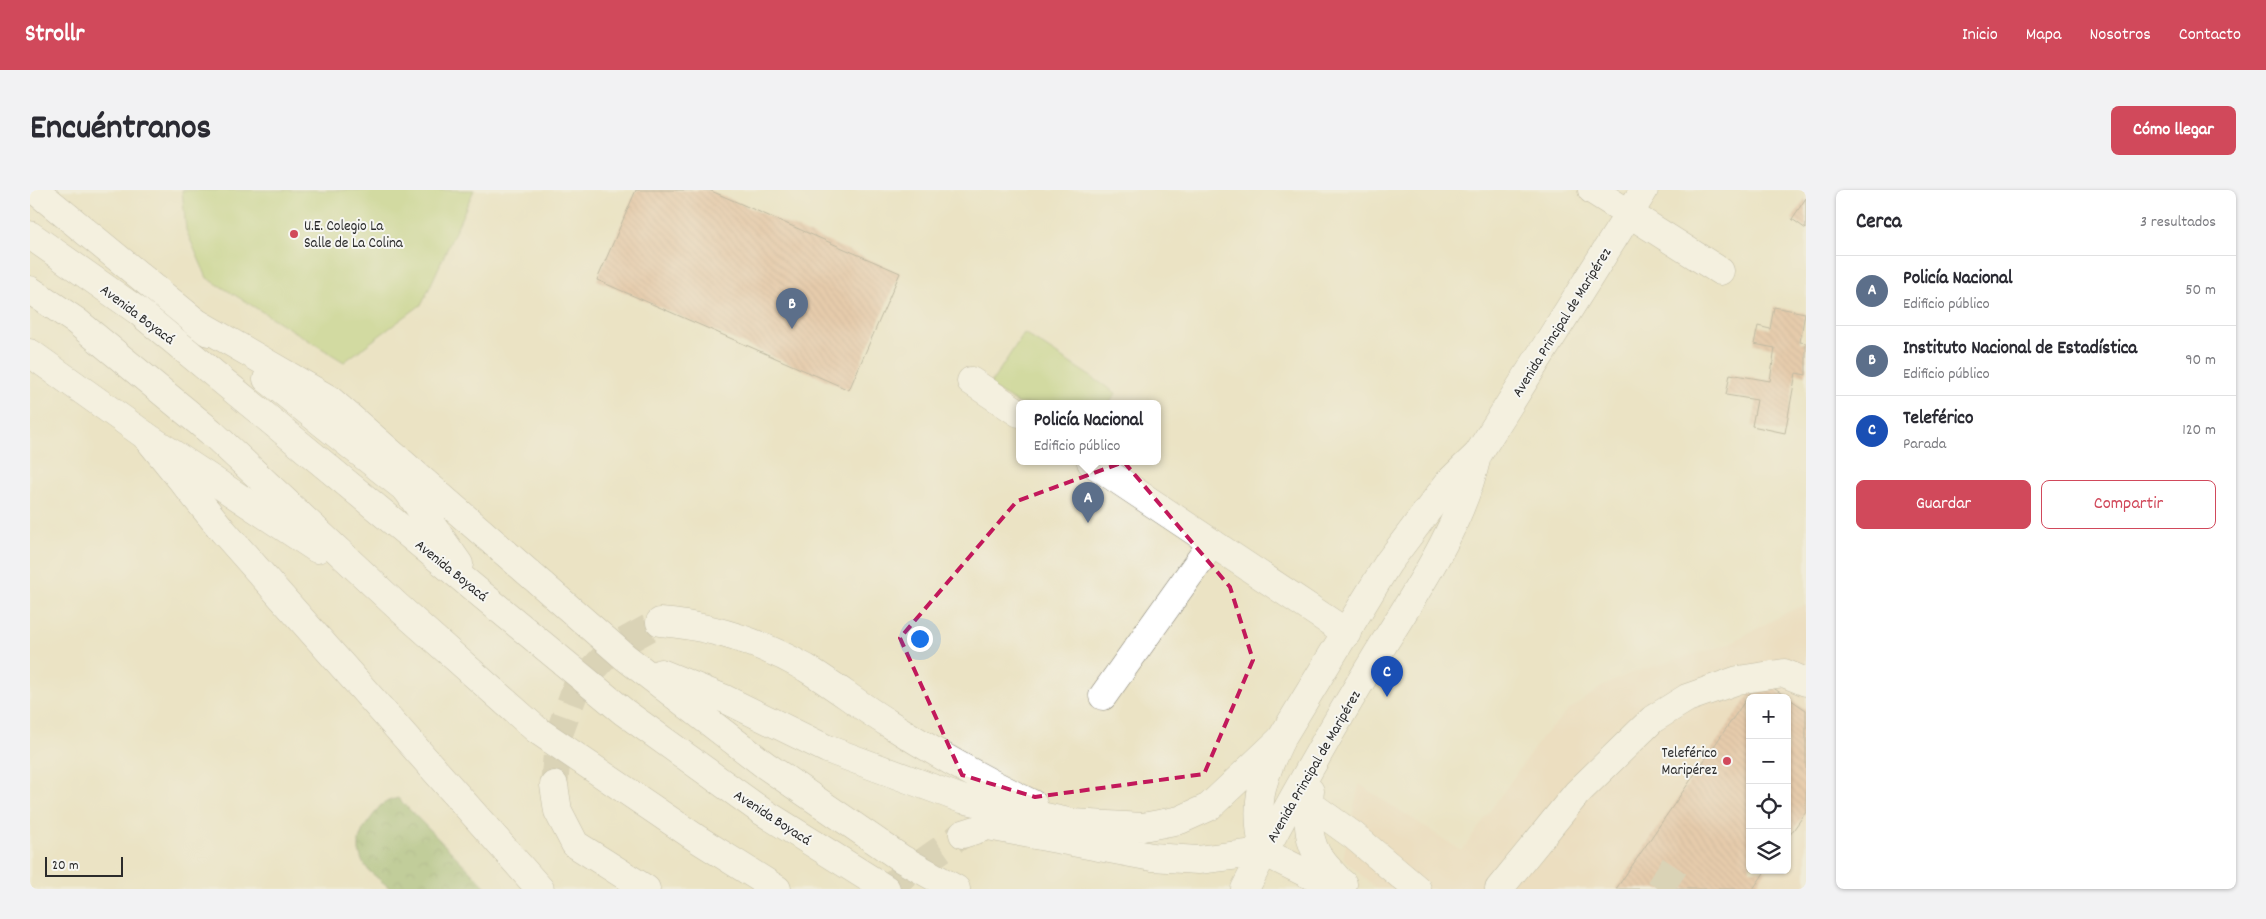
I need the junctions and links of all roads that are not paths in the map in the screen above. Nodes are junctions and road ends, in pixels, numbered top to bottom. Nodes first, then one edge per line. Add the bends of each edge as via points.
1 (35, 190) edge
2 (1592, 190) edge
3 (1644, 190) edge
4 (1630, 214) junction
5 (30, 235) edge
6 (1720, 271) dead end
7 (30, 290) edge
8 (194, 321) junction
9 (30, 353) edge
10 (971, 381) dead end
11 (1016, 411) edge
12 (146, 436) junction
13 (1478, 454) junction
14 (1096, 465) edge
15 (1212, 543) junction
16 (1388, 563) junction
17 (1420, 584) junction
18 (479, 592) junction
19 (396, 605) junction
20 (660, 622) tunnel mouth
21 (1347, 633) junction
22 (625, 657) junction
23 (1806, 682) edge
24 (1102, 696) dead end
25 (1281, 739) junction
26 (1315, 756) junction
27 (554, 785) tunnel mouth
28 (1308, 803) junction
29 (1073, 823) junction
30 (963, 834) tunnel mouth
31 (1264, 852) junction
32 (1346, 886) edge
33 (540, 889) edge
34 (646, 889) edge
35 (777, 889) edge
36 (886, 889) edge
37 (956, 889) edge
38 (1245, 889) edge
39 (1417, 889) edge
40 (1499, 889) edge

1 - 8 main road
2 - 4 main road
3 - 4 main road, Avenida Principal de Maripérez
4 - 6 main road
4 - 13 main road, Avenida Principal de Maripérez
5 - 18 main road, Avenida Boyacá via 138,311
7 - 19 main road via 76,321 211,432
8 - 18 main road via 407,490
8 - 22 main road via 328,399
9 - 12 main road
10 - 11 main road
12 - 19 main road
12 - 33 main road via 242,553
13 - 16 main road, Avenida Principal de Maripérez via 1449,482
13 - 17 main road, Avenida Principal de Maripérez via 1472,480 1458,514
14 - 15 main road
15 - 21 main road
15 - 24 main road
16 - 17 main road via 1404,557 1417,561 1421,570
16 - 21 main road, Avenida Principal de Maripérez
17 - 26 main road, Avenida Principal de Maripérez
18 - 36 main road, Avenida Boyacá via 624,712 760,810
19 - 35 main road via 537,730
20 - 29 main road via 714,630 769,649 807,669 887,723 972,774
21 - 25 main road, Avenida Principal de Maripérez
22 - 29 main road via 724,699 827,749 962,800
22 - 37 main road via 765,764 902,859
23 - 40 main road via 1784,674 1738,680 1687,698 1653,719 1577,793
25 - 29 main road via 1208,807 1180,820 1143,827
25 - 31 main road, Avenida Principal de Maripérez via 1267,768 1259,800 1258,823
26 - 28 main road
26 - 31 main road, Avenida Principal de Maripérez
27 - 34 main road via 558,811 575,844
28 - 32 main road via 1310,832 1317,854
28 - 39 main road via 1354,836
30 - 31 main road via 988,826 1152,857 1198,860
31 - 32 main road via 1318,878
31 - 38 main road

